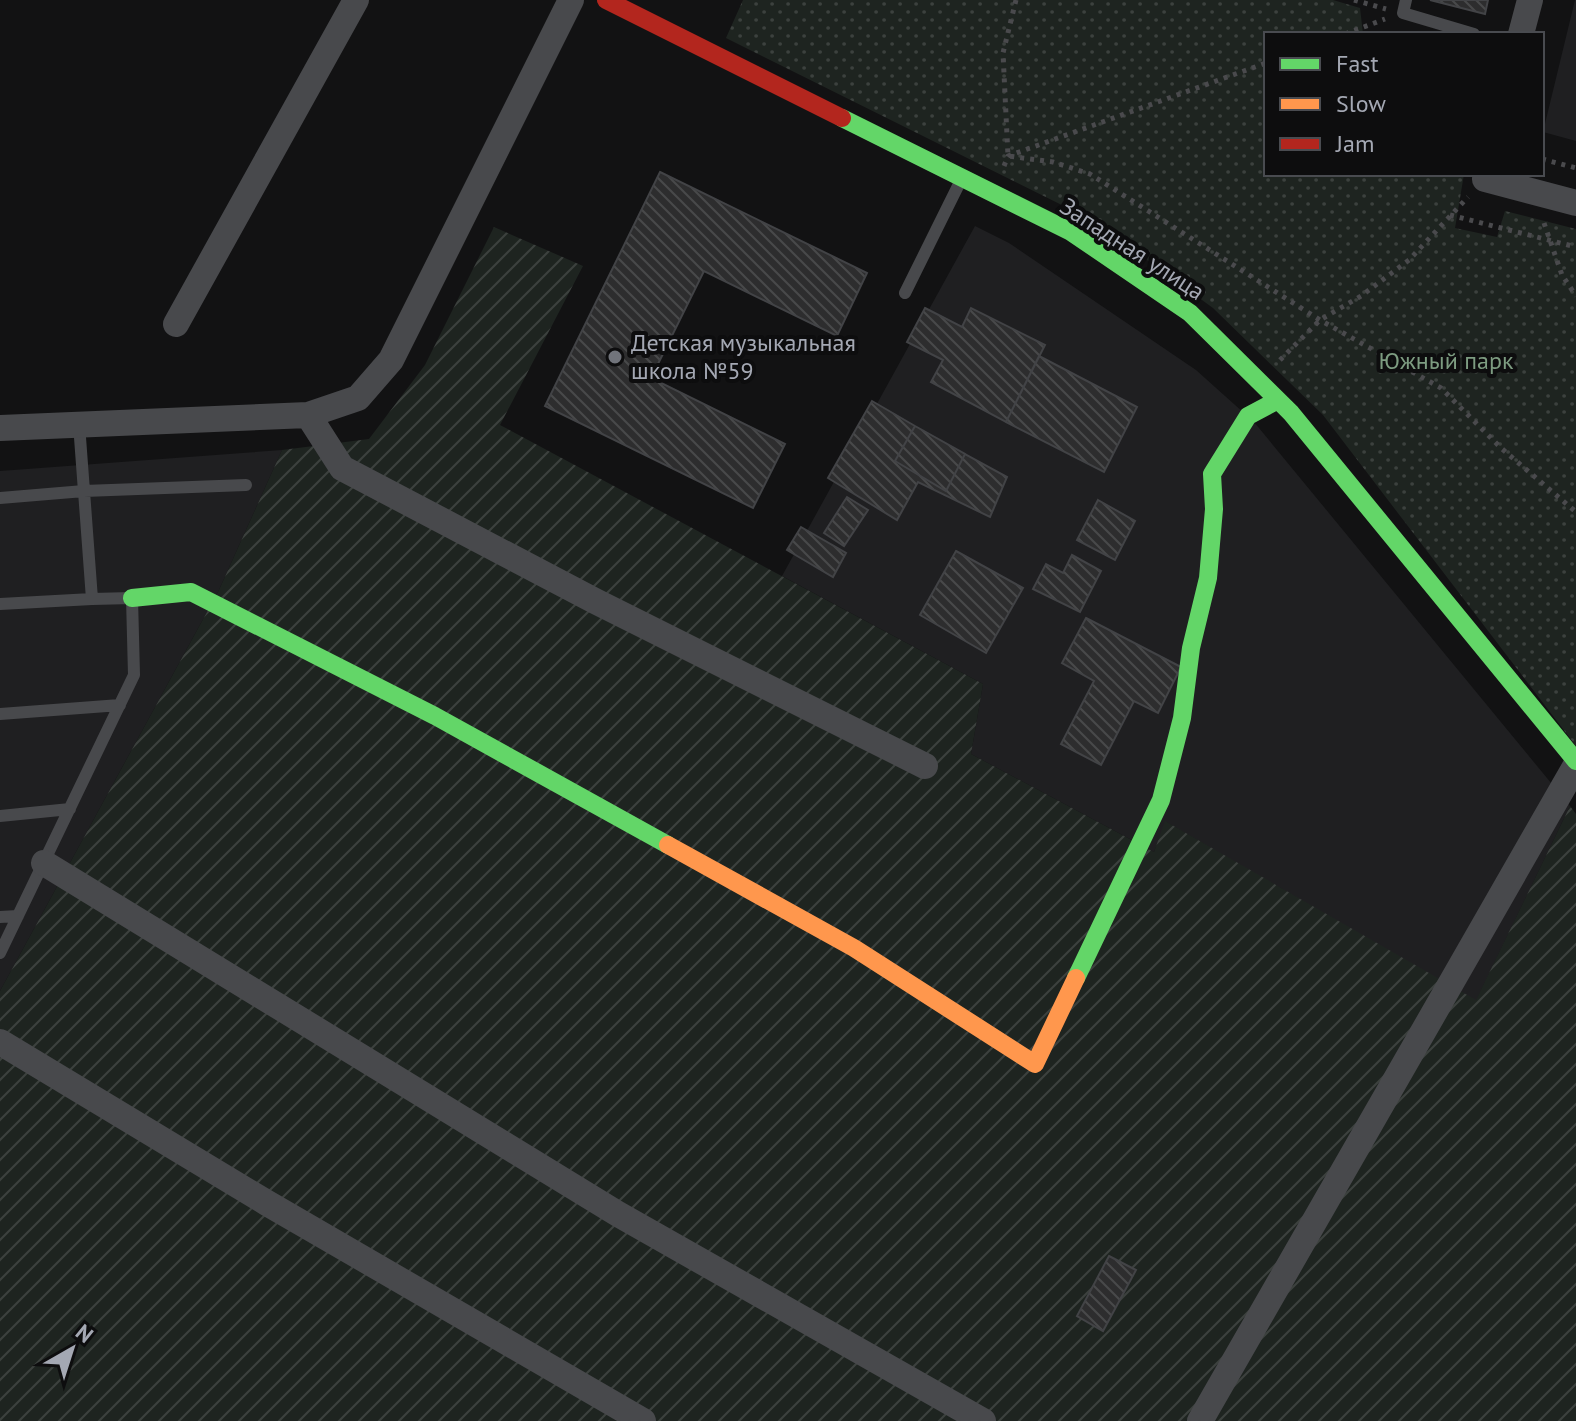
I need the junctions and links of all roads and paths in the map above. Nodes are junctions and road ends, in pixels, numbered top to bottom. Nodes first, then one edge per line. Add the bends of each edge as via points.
1 (356, 0) edge
2 (571, 0) edge
3 (606, 0) edge
4 (1016, 0) edge
5 (1354, 0) edge
6 (1530, 0) edge
7 (1405, 6) edge
8 (1349, 32) edge
9 (1469, 32) edge
10 (1522, 32) edge
11 (1264, 64) edge
12 (1008, 156) junction
13 (1544, 160) edge
14 (1576, 168) edge
15 (1486, 176) edge
16 (962, 177) junction
17 (1533, 192) junction
18 (993, 193) junction
19 (1576, 203) edge
20 (1450, 215) junction
21 (1550, 241) junction
22 (1576, 247) edge
23 (905, 293) dead end
24 (1576, 296) edge
25 (1320, 320) junction
26 (176, 324) dead end
27 (1261, 383) junction
28 (1278, 400) junction
29 (308, 415) junction
30 (79, 423) junction
31 (0, 428) edge
32 (246, 485) dead end
33 (84, 491) junction
34 (0, 498) edge
35 (1576, 512) edge
36 (132, 598) junction
37 (92, 599) junction
38 (0, 604) edge
39 (120, 705) junction
40 (0, 714) edge
41 (1576, 763) edge
42 (925, 766) dead end
43 (70, 809) junction
44 (0, 816) edge
45 (44, 863) junction
46 (18, 916) junction
47 (0, 917) edge
48 (0, 953) edge
49 (0, 1042) edge
50 (643, 1421) edge
51 (983, 1421) edge
52 (1200, 1421) edge

1 - 26 street
2 - 29 street via 391,360 358,398
3 - 16 street, Западная улица
4 - 12 path via 1003,53
5 - 7 path
6 - 10 street
7 - 8 path
7 - 9 lane
11 - 12 path
12 - 18 path
12 - 25 path via 1090,174
13 - 14 path
15 - 17 street
15 - 20 path
16 - 18 street, Западная улица
16 - 23 lane
17 - 19 street
17 - 21 path
18 - 27 street, Западная улица via 1071,232 1190,313
20 - 21 path
20 - 25 path via 1409,260
21 - 22 path
21 - 24 path
25 - 27 path
25 - 35 path via 1441,388
27 - 28 street, Западная улица
28 - 36 street via 1248,416 1212,474 1208,578 1161,800 1035,1064 854,948 435,716 191,592
28 - 41 street, Западная улица
29 - 30 street
29 - 42 street via 342,468
30 - 31 street
30 - 33 lane
32 - 33 lane
33 - 34 lane
33 - 37 lane
36 - 37 lane
36 - 39 lane via 134,675
37 - 38 lane
39 - 40 lane
39 - 43 lane
41 - 52 street
43 - 44 lane
43 - 45 lane
45 - 46 lane
45 - 51 street via 605,1206
46 - 47 lane
46 - 48 lane
49 - 50 street

